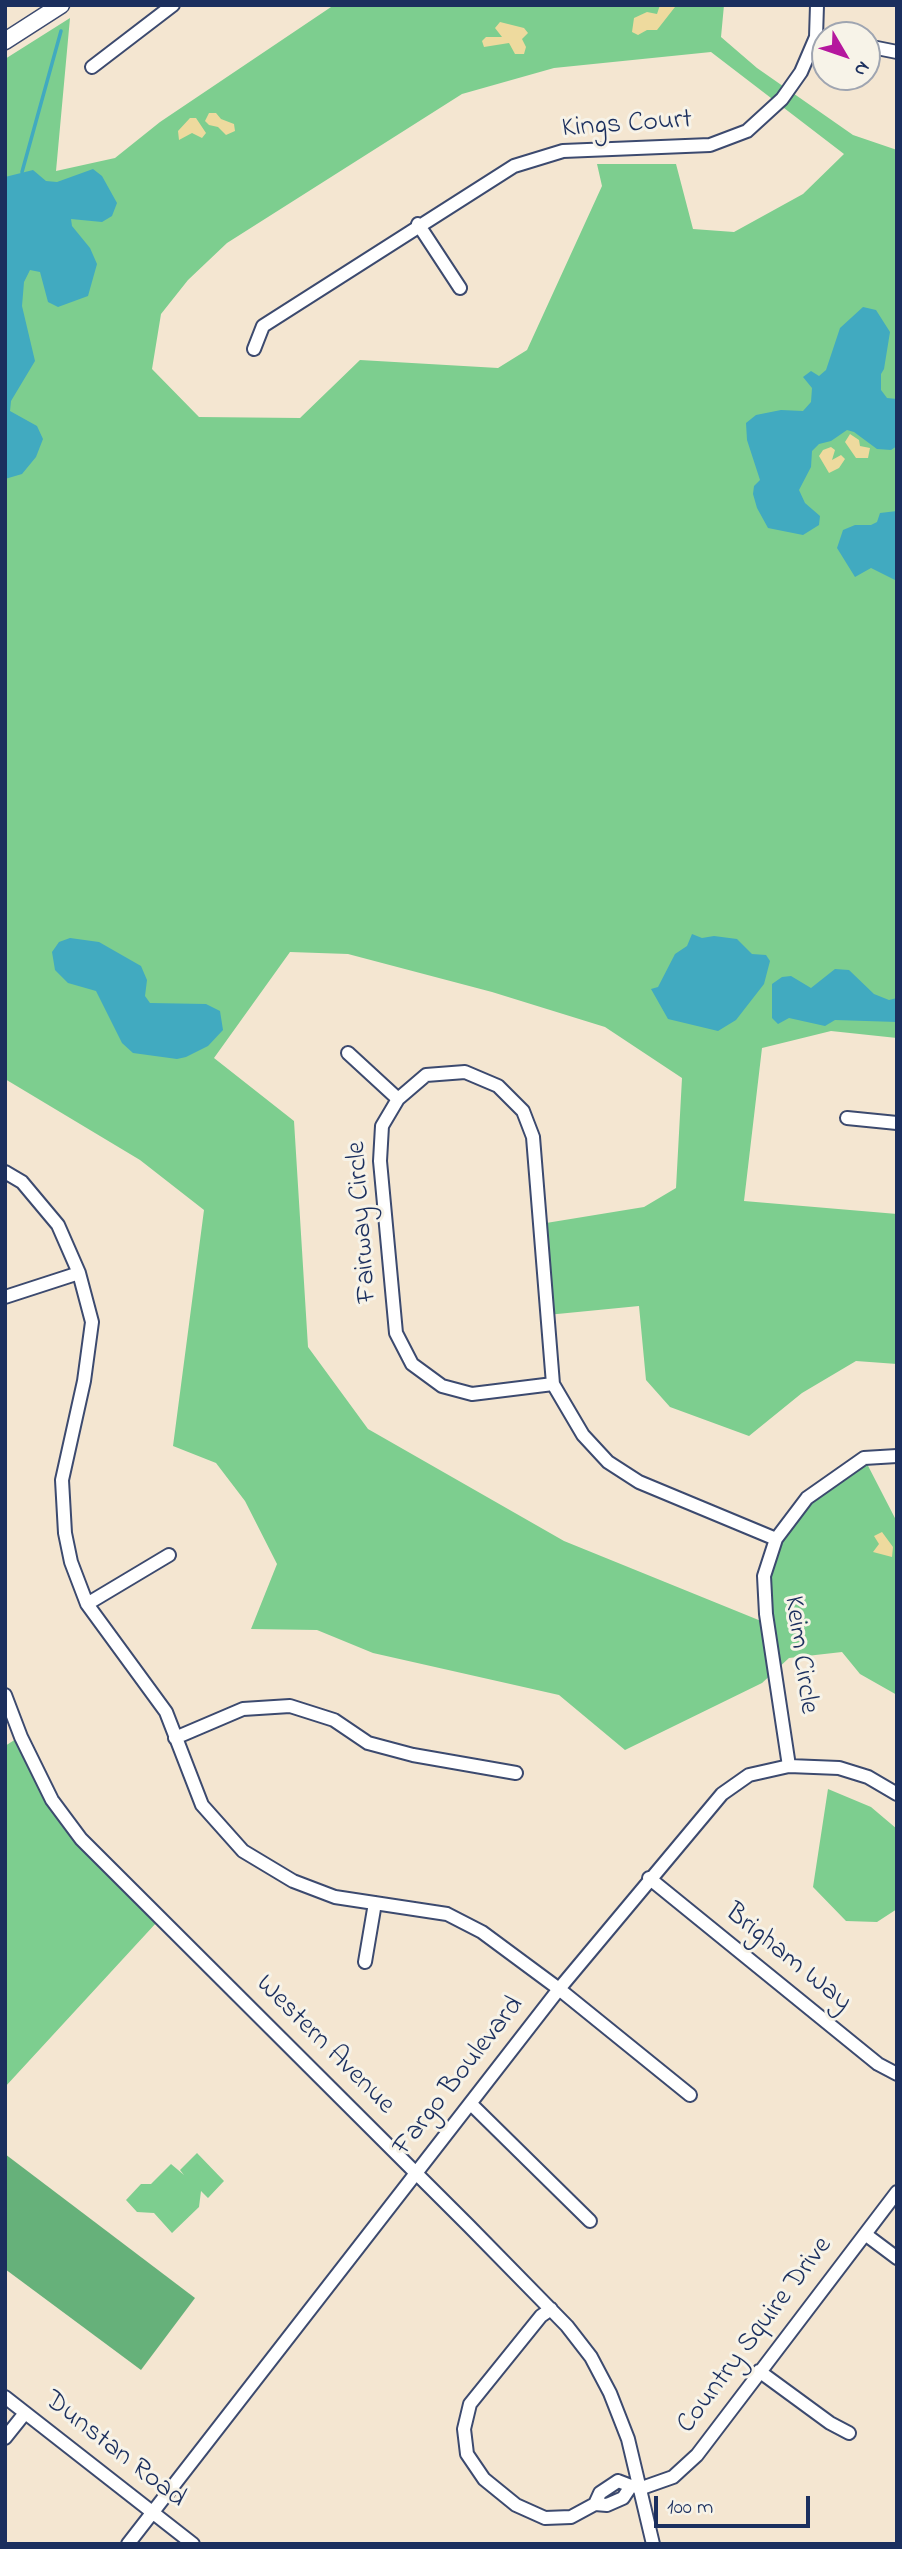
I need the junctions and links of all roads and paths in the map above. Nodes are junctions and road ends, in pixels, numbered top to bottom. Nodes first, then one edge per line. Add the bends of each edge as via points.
1 (61, 5) edge
2 (173, 5) edge
3 (5, 41) edge
4 (811, 54) edge
5 (92, 67) dead end
6 (418, 224) junction
7 (460, 288) dead end
8 (254, 349) dead end
9 (348, 1053) dead end
10 (398, 1099) junction
11 (847, 1118) dead end
12 (897, 1123) edge
13 (5, 1172) edge
14 (79, 1273) junction
15 (5, 1297) edge
16 (553, 1384) junction
17 (897, 1455) edge
18 (776, 1539) junction
19 (169, 1555) dead end
20 (87, 1604) junction
21 (5, 1695) edge
22 (175, 1738) junction
23 (789, 1766) junction
24 (516, 1773) dead end
25 (897, 1794) edge
26 (649, 1878) junction
27 (374, 1903) junction
28 (365, 1962) dead end
29 (559, 1989) junction
30 (897, 2074) edge
31 (690, 2095) dead end
32 (471, 2104) junction
33 (417, 2174) junction
34 (897, 2192) edge
35 (590, 2221) dead end
36 (865, 2234) junction
37 (897, 2258) edge
38 (551, 2309) junction
39 (759, 2371) junction
40 (5, 2397) edge
41 (25, 2413) junction
42 (849, 2433) dead end
43 (5, 2438) edge
44 (639, 2489) junction
45 (595, 2504) dead end
46 (152, 2512) junction
47 (128, 2544) edge
48 (192, 2544) edge
49 (653, 2544) edge

1 - 3 main road
2 - 5 street
4 - 6 street, Kings Court via 782,99 747,131 710,145 563,151 514,166
6 - 7 street
6 - 8 street, Kings Court via 263,326
9 - 10 street
10 - 16 street, Fairway Circle via 426,1074 465,1072 498,1086 523,1111 533,1137
10 - 16 street, Fairway Circle via 383,1126 380,1161 396,1333 412,1364 442,1386 472,1394
11 - 12 street
13 - 14 street via 22,1182 58,1225
14 - 15 street
14 - 20 street via 92,1322 64,1470 62,1504 71,1562
16 - 18 street, Fairway Circle via 583,1435 608,1462 639,1482
17 - 18 street, Keim Circle via 864,1458 807,1498
18 - 23 street, Keim Circle via 764,1576 765,1614
19 - 20 street
20 - 22 street via 151,1688
21 - 33 street, Western Avenue via 52,1800 80,1839
22 - 24 street via 243,1709 290,1706 334,1720 368,1742 412,1755
22 - 27 street via 202,1805 243,1851 293,1881
23 - 25 street, Fargo Boulevard via 839,1768 868,1777
23 - 26 street, Fargo Boulevard via 749,1775 722,1794
26 - 29 street, Fargo Boulevard
26 - 30 street, Brigham Way via 878,2064
27 - 28 street
27 - 29 street via 447,1914 482,1932
29 - 31 street
29 - 32 street, Fargo Boulevard
32 - 33 street, Fargo Boulevard
32 - 35 street
33 - 38 street, Western Avenue
33 - 46 street, Fargo Boulevard
34 - 36 street, Country Squire Drive
36 - 37 street
36 - 39 street, Country Squire Drive
38 - 44 street, Western Avenue via 591,2357 610,2393 628,2439
38 - 45 street via 470,2404 464,2429 467,2454 484,2479 516,2505 545,2518 571,2517
39 - 42 street
39 - 44 street, Country Squire Drive via 697,2455 673,2477
40 - 41 street, Dunstan Road
41 - 43 street
41 - 46 street, Dunstan Road
44 - 49 street, Western Avenue
46 - 47 street, Fargo Boulevard
46 - 48 street, Dunstan Road

